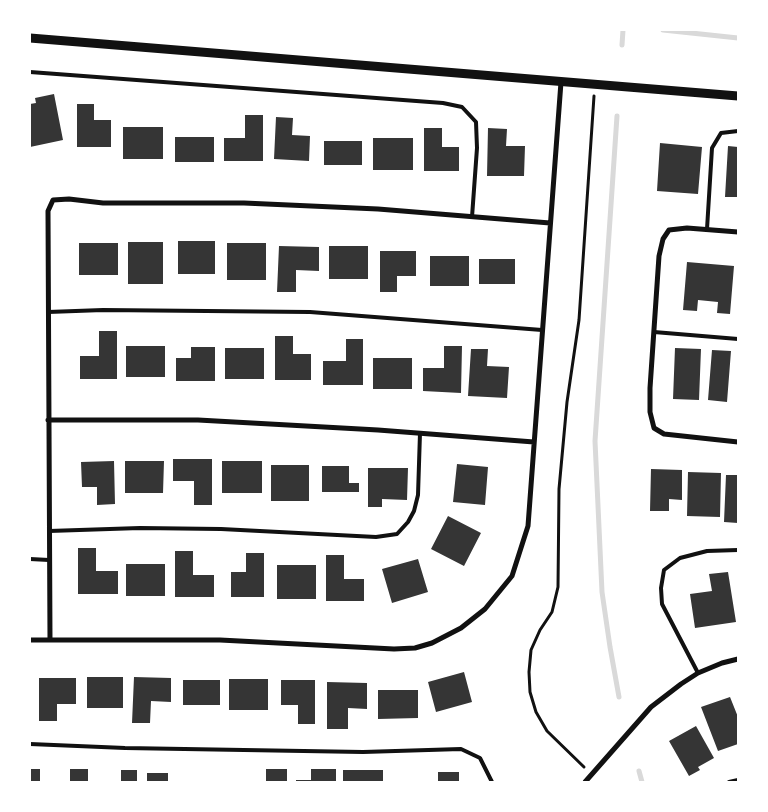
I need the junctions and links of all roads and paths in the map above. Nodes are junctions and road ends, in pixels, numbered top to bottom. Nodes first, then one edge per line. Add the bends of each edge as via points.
1 (30, 38) edge
2 (30, 72) edge
3 (561, 82) junction
4 (595, 85) junction
5 (738, 96) edge
6 (738, 132) edge
7 (472, 217) junction
8 (550, 223) junction
9 (707, 230) junction
10 (738, 232) edge
11 (48, 312) junction
12 (542, 330) junction
13 (654, 332) junction
14 (738, 339) edge
15 (48, 420) junction
16 (420, 433) junction
17 (534, 442) junction
18 (738, 442) edge
19 (49, 530) junction
20 (738, 550) edge
21 (30, 559) edge
22 (49, 560) junction
23 (30, 640) edge
24 (50, 640) junction
25 (738, 659) edge
26 (698, 673) junction
27 (30, 744) edge
28 (592, 774) junction
29 (738, 780) edge
30 (492, 782) edge
31 (585, 782) edge
32 (729, 782) edge

1 - 3 street
2 - 7 lane via 462,107 476,122
3 - 4 street
3 - 8 street
4 - 5 street
4 - 28 path via 579,320 559,489 558,587 552,612 531,650 529,672 530,692 539,719 547,731
6 - 9 lane via 721,133 712,148
7 - 8 street
7 - 11 street via 254,203 53,200 48,210
8 - 12 street
9 - 10 street
9 - 13 street via 669,230 663,239
11 - 12 lane via 310,312
11 - 15 street
12 - 17 street
13 - 14 lane
13 - 18 street via 650,388 654,428 664,434
15 - 16 street via 198,420
15 - 19 street
16 - 17 street
16 - 19 lane via 418,494 414,511 397,534 376,537 221,529
17 - 24 street via 528,526 512,576 485,609 461,628 432,643 394,649 220,640
19 - 22 street
20 - 26 lane via 707,551 680,558 664,570 662,604
21 - 22 lane
22 - 24 street
23 - 24 street
25 - 26 street
26 - 28 street via 651,707
27 - 30 lane via 363,752 461,749 480,758
28 - 31 street
29 - 32 lane

